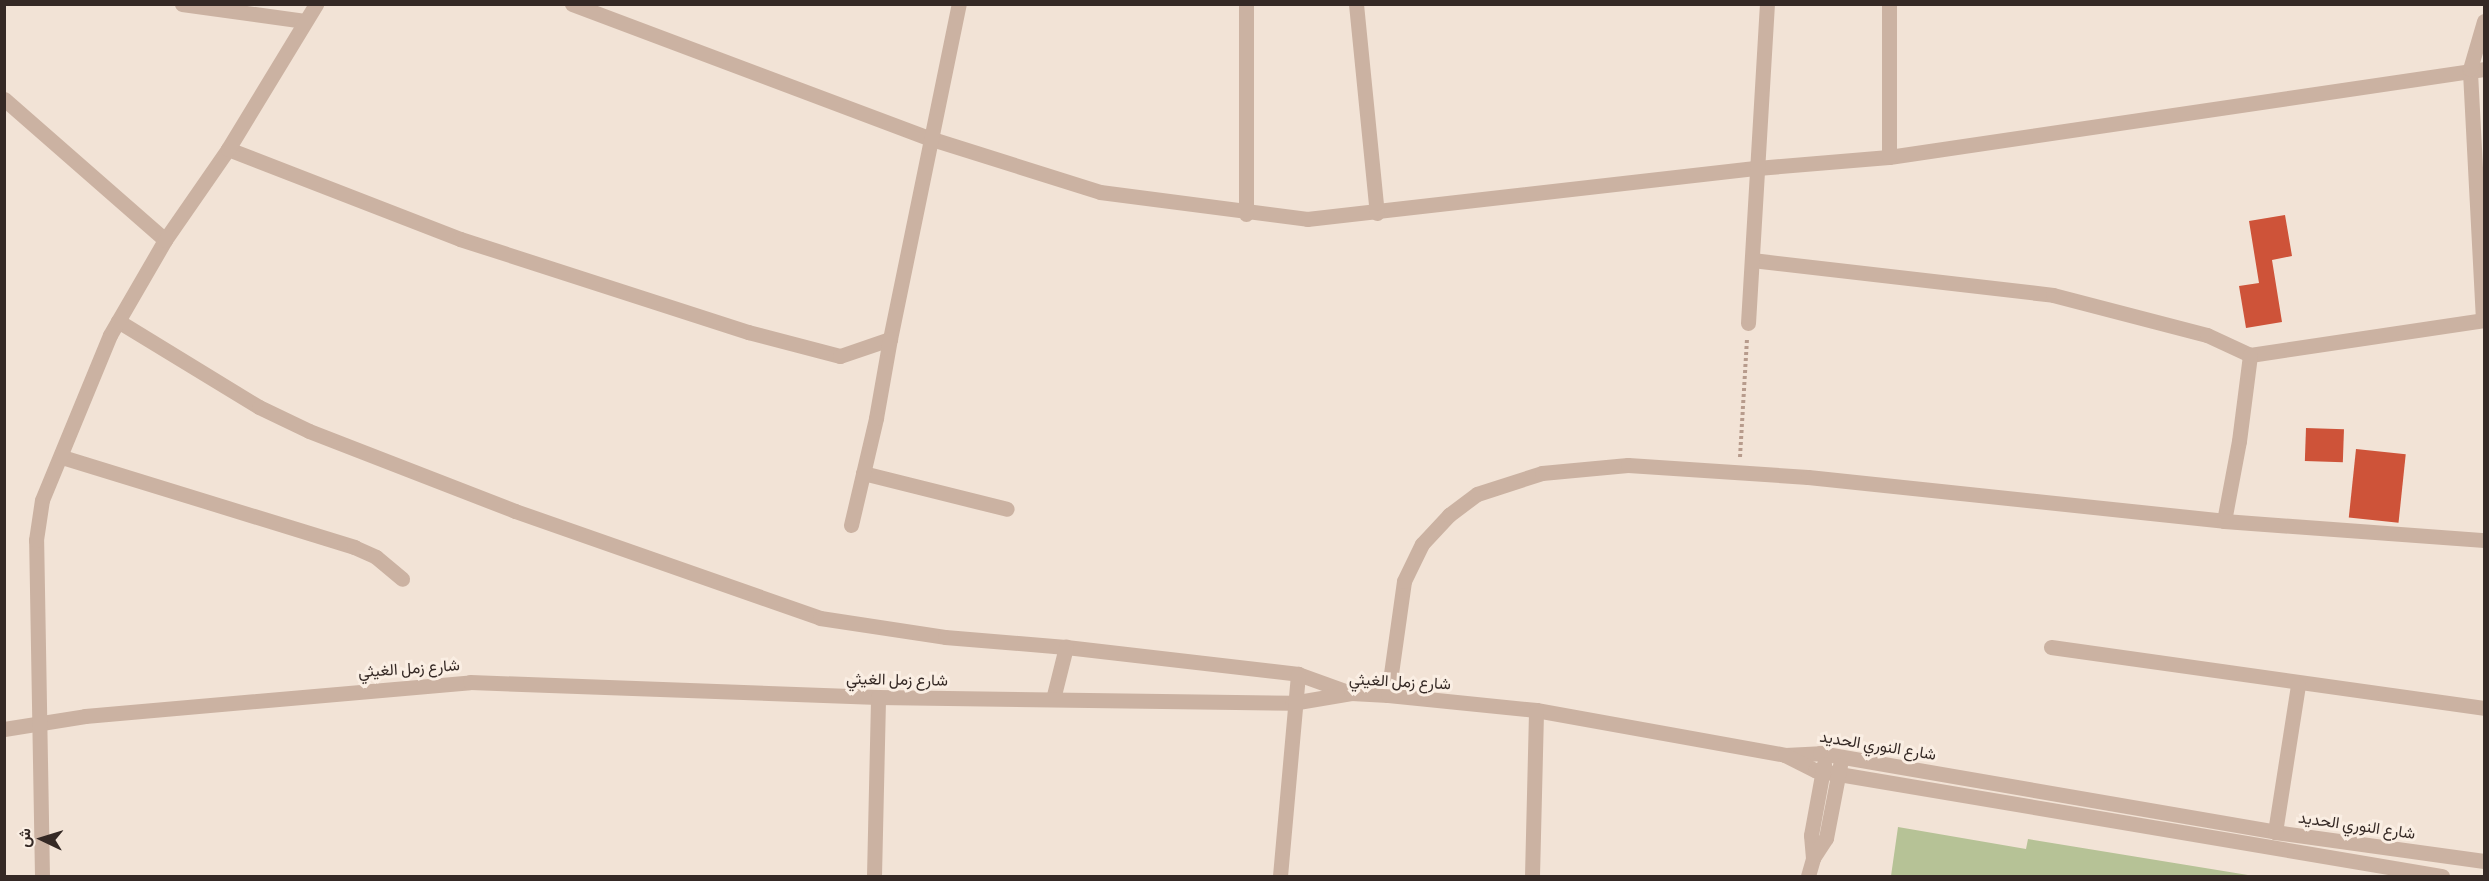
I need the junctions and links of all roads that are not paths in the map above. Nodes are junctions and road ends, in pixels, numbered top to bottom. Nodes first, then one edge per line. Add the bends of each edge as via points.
1 (182, 4) edge
2 (316, 4) edge
3 (572, 4) edge
4 (958, 4) edge
5 (1246, 4) edge
6 (1356, 4) edge
7 (1767, 4) edge
8 (1889, 4) edge
9 (305, 21) junction
10 (2484, 21) edge
11 (2477, 69) edge
12 (4, 99) edge
13 (932, 139) junction
14 (228, 149) junction
15 (1889, 157) junction
16 (1757, 168) junction
17 (1377, 213) junction
18 (1246, 214) junction
19 (165, 240) junction
20 (1752, 260) junction
21 (2484, 320) edge
22 (118, 321) junction
23 (1748, 323) road end
24 (890, 339) junction
25 (2250, 355) junction
26 (62, 457) junction
27 (863, 473) junction
28 (1007, 509) dead end
29 (2224, 521) junction
30 (851, 525) dead end
31 (2484, 540) edge
32 (402, 579) dead end
33 (1066, 647) junction
34 (2051, 647) dead end
35 (1298, 674) junction
36 (2298, 685) junction
37 (1351, 693) junction
38 (1388, 695) junction
39 (878, 698) junction
40 (1053, 699) junction
41 (1293, 703) junction
42 (2484, 708) edge
43 (1536, 710) junction
44 (36, 723) junction
45 (4, 729) edge
46 (1785, 755) junction
47 (1834, 756) junction
48 (1831, 773) junction
49 (2275, 832) junction
50 (2484, 861) edge
51 (42, 876) edge
52 (874, 876) edge
53 (1280, 876) edge
54 (1532, 876) edge
55 (1808, 876) edge
56 (2442, 876) edge

1 - 9 street
2 - 9 street
3 - 13 street
4 - 13 street
5 - 18 street
6 - 17 street
7 - 16 street
8 - 15 street
9 - 14 street
10 - 11 street
11 - 15 street
11 - 21 street
12 - 19 street
13 - 18 street via 1100,192
13 - 24 street
14 - 19 street
14 - 24 street via 441,233 825,355 852,353
15 - 16 street
16 - 17 street
16 - 20 street
17 - 18 street via 1308,219
19 - 22 street
20 - 23 street
20 - 25 street via 2053,295 2207,335
21 - 25 street
22 - 26 street
22 - 33 street via 259,407 309,431 692,575 820,618 945,638
24 - 27 street
25 - 29 street via 2240,441
26 - 32 street via 354,547 376,557
26 - 44 street via 42,500 37,524
27 - 28 street
27 - 30 street
29 - 31 street
29 - 38 street via 1739,472 1628,465 1542,472 1477,494 1449,515 1412,560 1404,581
33 - 35 street
33 - 40 street
34 - 36 street
35 - 37 street
35 - 41 street
36 - 42 street
36 - 49 street
37 - 38 street, شارع زمل الغيثي
37 - 41 street, شارع زمل الغيثي
38 - 43 street, شارع زمل الغيثي
39 - 40 street, شارع زمل الغيثي
39 - 44 street, شارع زمل الغيثي via 470,682
39 - 52 street
40 - 41 street, شارع زمل الغيثي
41 - 53 street
43 - 46 street, شارع زمل الغيثي
43 - 54 street
44 - 45 street, شارع زمل الغيثي
44 - 51 street
46 - 47 street, شارع النوري الحديد
46 - 48 street via 1807,768
47 - 48 street
47 - 49 street, شارع النوري الحديد
48 - 55 street via 1811,835 1813,858
48 - 56 street
49 - 50 street, شارع النوري الحديد

